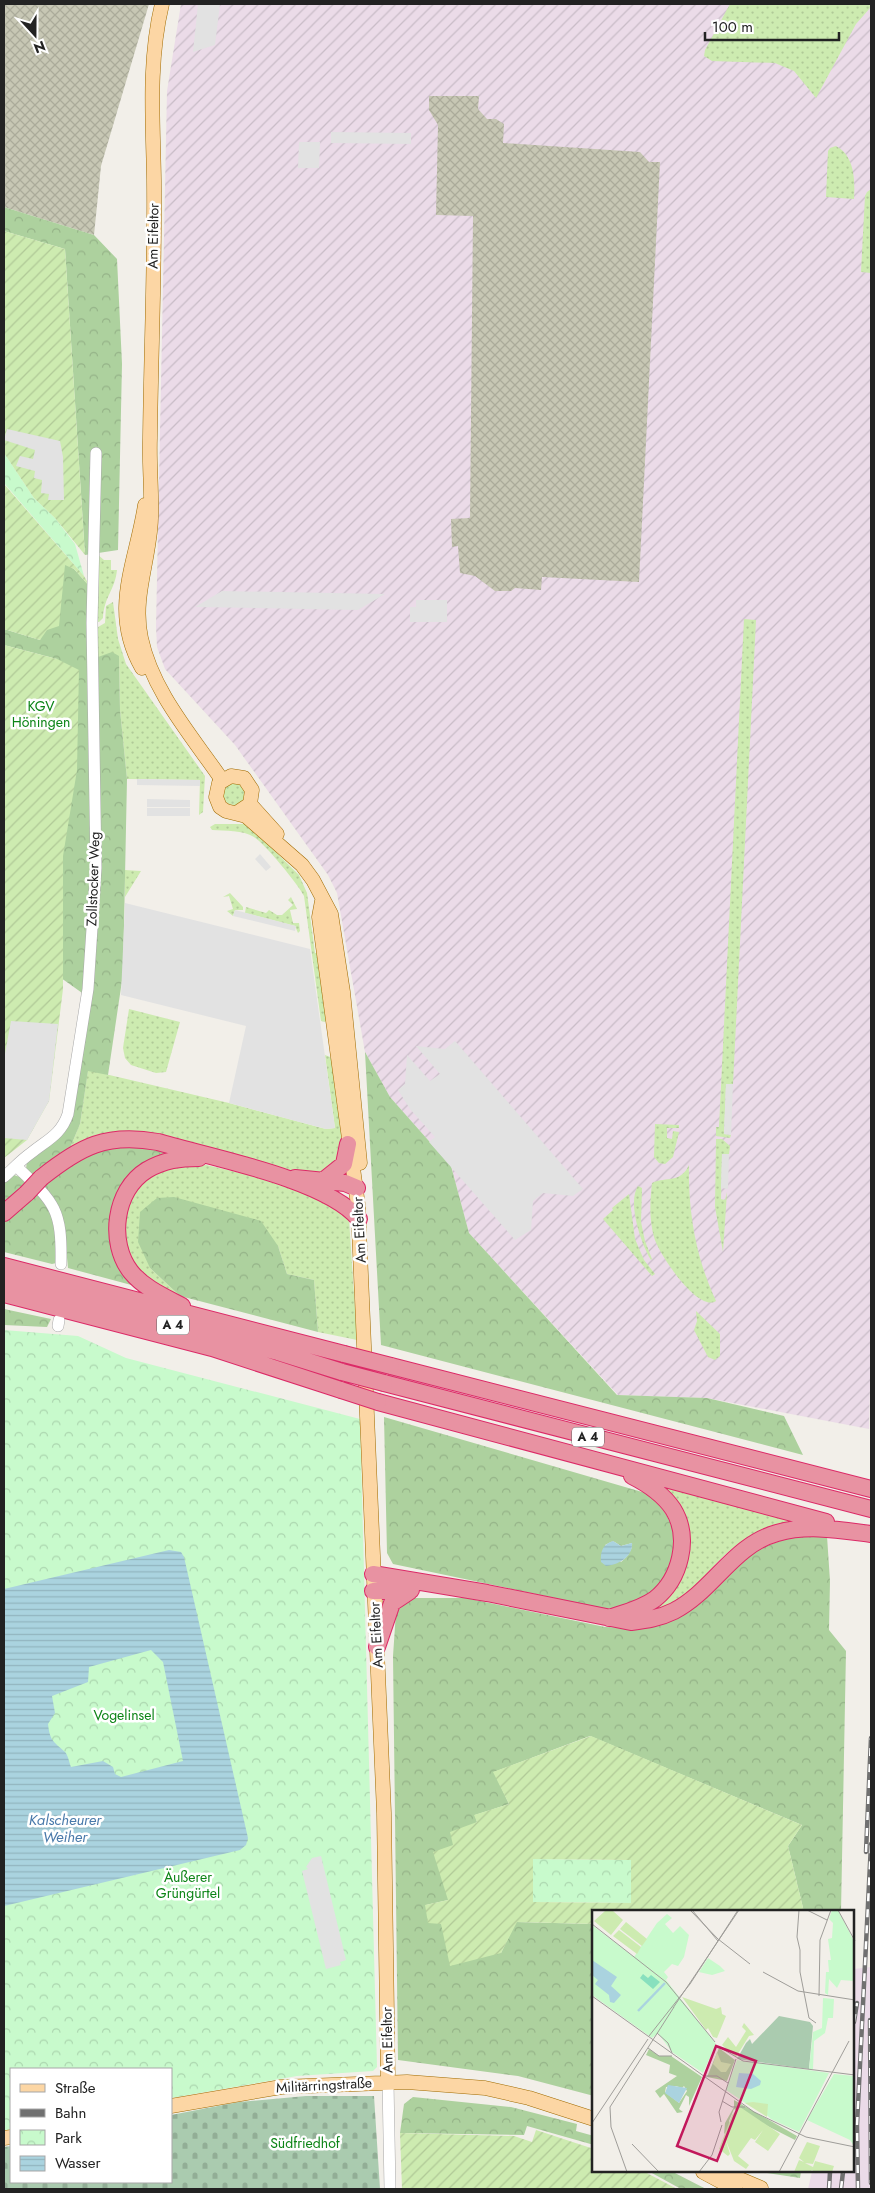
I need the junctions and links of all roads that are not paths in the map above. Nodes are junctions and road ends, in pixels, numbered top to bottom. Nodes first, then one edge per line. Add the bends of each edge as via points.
1 (162, 4) edge
2 (96, 453) dead end
3 (222, 780) junction
4 (250, 804) junction
5 (238, 812) junction
6 (299, 862) junction
7 (322, 901) junction
8 (348, 1144) junction
9 (211, 1157) junction
10 (16, 1166) junction
11 (4, 1177) edge
12 (324, 1187) junction
13 (357, 1188) junction
14 (4, 1213) edge
15 (359, 1219) junction
16 (61, 1264) dead end
17 (4, 1266) edge
18 (4, 1282) edge
19 (4, 1294) edge
20 (201, 1317) junction
21 (212, 1348) junction
22 (342, 1372) junction
23 (605, 1462) junction
24 (871, 1489) edge
25 (871, 1509) edge
26 (871, 1534) edge
27 (373, 1574) junction
28 (440, 1585) junction
29 (410, 1590) junction
30 (373, 1591) junction
31 (608, 1618) junction
32 (377, 1647) junction
33 (388, 2082) junction
34 (172, 2106) edge
35 (592, 2118) edge
36 (705, 2173) edge
37 (725, 2173) edge
38 (761, 2188) dead end
39 (390, 2189) edge
40 (734, 2189) edge

1 - 3 main road, Am Eifeltor via 152,72 150,532 140,589 138,625 148,663 178,717
2 - 10 street, Zollstocker Weg via 92,632 96,868 88,989 64,1125 55,1137
3 - 4 main road via 231,776 244,778 252,790
3 - 5 main road, Am Eifeltor via 216,792 217,801 226,811
4 - 5 main road
4 - 6 main road, Am Eifeltor
5 - 6 main road, Am Eifeltor
6 - 7 main road, Am Eifeltor via 313,880
7 - 8 main road, Am Eifeltor via 319,917
7 - 13 main road, Am Eifeltor via 331,914 335,930 344,992 360,1172
8 - 12 highway via 344,1164
8 - 13 main road, Am Eifeltor
9 - 12 highway
9 - 14 highway, bridge via 138,1138 101,1141 82,1149 41,1178
9 - 20 highway via 178,1158 145,1171 122,1201 117,1224 119,1246 132,1272 155,1291
10 - 11 street, Zollstocker Weg
10 - 16 street via 54,1207 62,1232
12 - 13 highway via 348,1194
12 - 15 highway
13 - 15 main road, Am Eifeltor
15 - 27 main road, Am Eifeltor
17 - 20 highway, A 4
18 - 22 highway, A 4 via 278,1352
19 - 21 highway, A 4
20 - 24 highway, A 4, bridge
21 - 22 highway, A 4
21 - 23 highway, bridge via 378,1402
22 - 25 highway, A 4, bridge
23 - 26 highway
23 - 31 highway via 658,1493 673,1510 680,1525 682,1549 677,1570 655,1599
26 - 31 highway via 805,1528 776,1533 749,1546 676,1610 655,1619 630,1622
27 - 28 highway
27 - 30 main road, Am Eifeltor
28 - 29 highway
28 - 31 highway
29 - 30 highway
29 - 32 highway via 392,1604
30 - 32 main road, Am Eifeltor
32 - 33 main road, Am Eifeltor via 384,1813
33 - 34 main road, Militärringstraße via 281,2087
33 - 35 main road, Militärringstraße via 484,2088 530,2098
33 - 39 street
36 - 40 main road
37 - 38 main road

